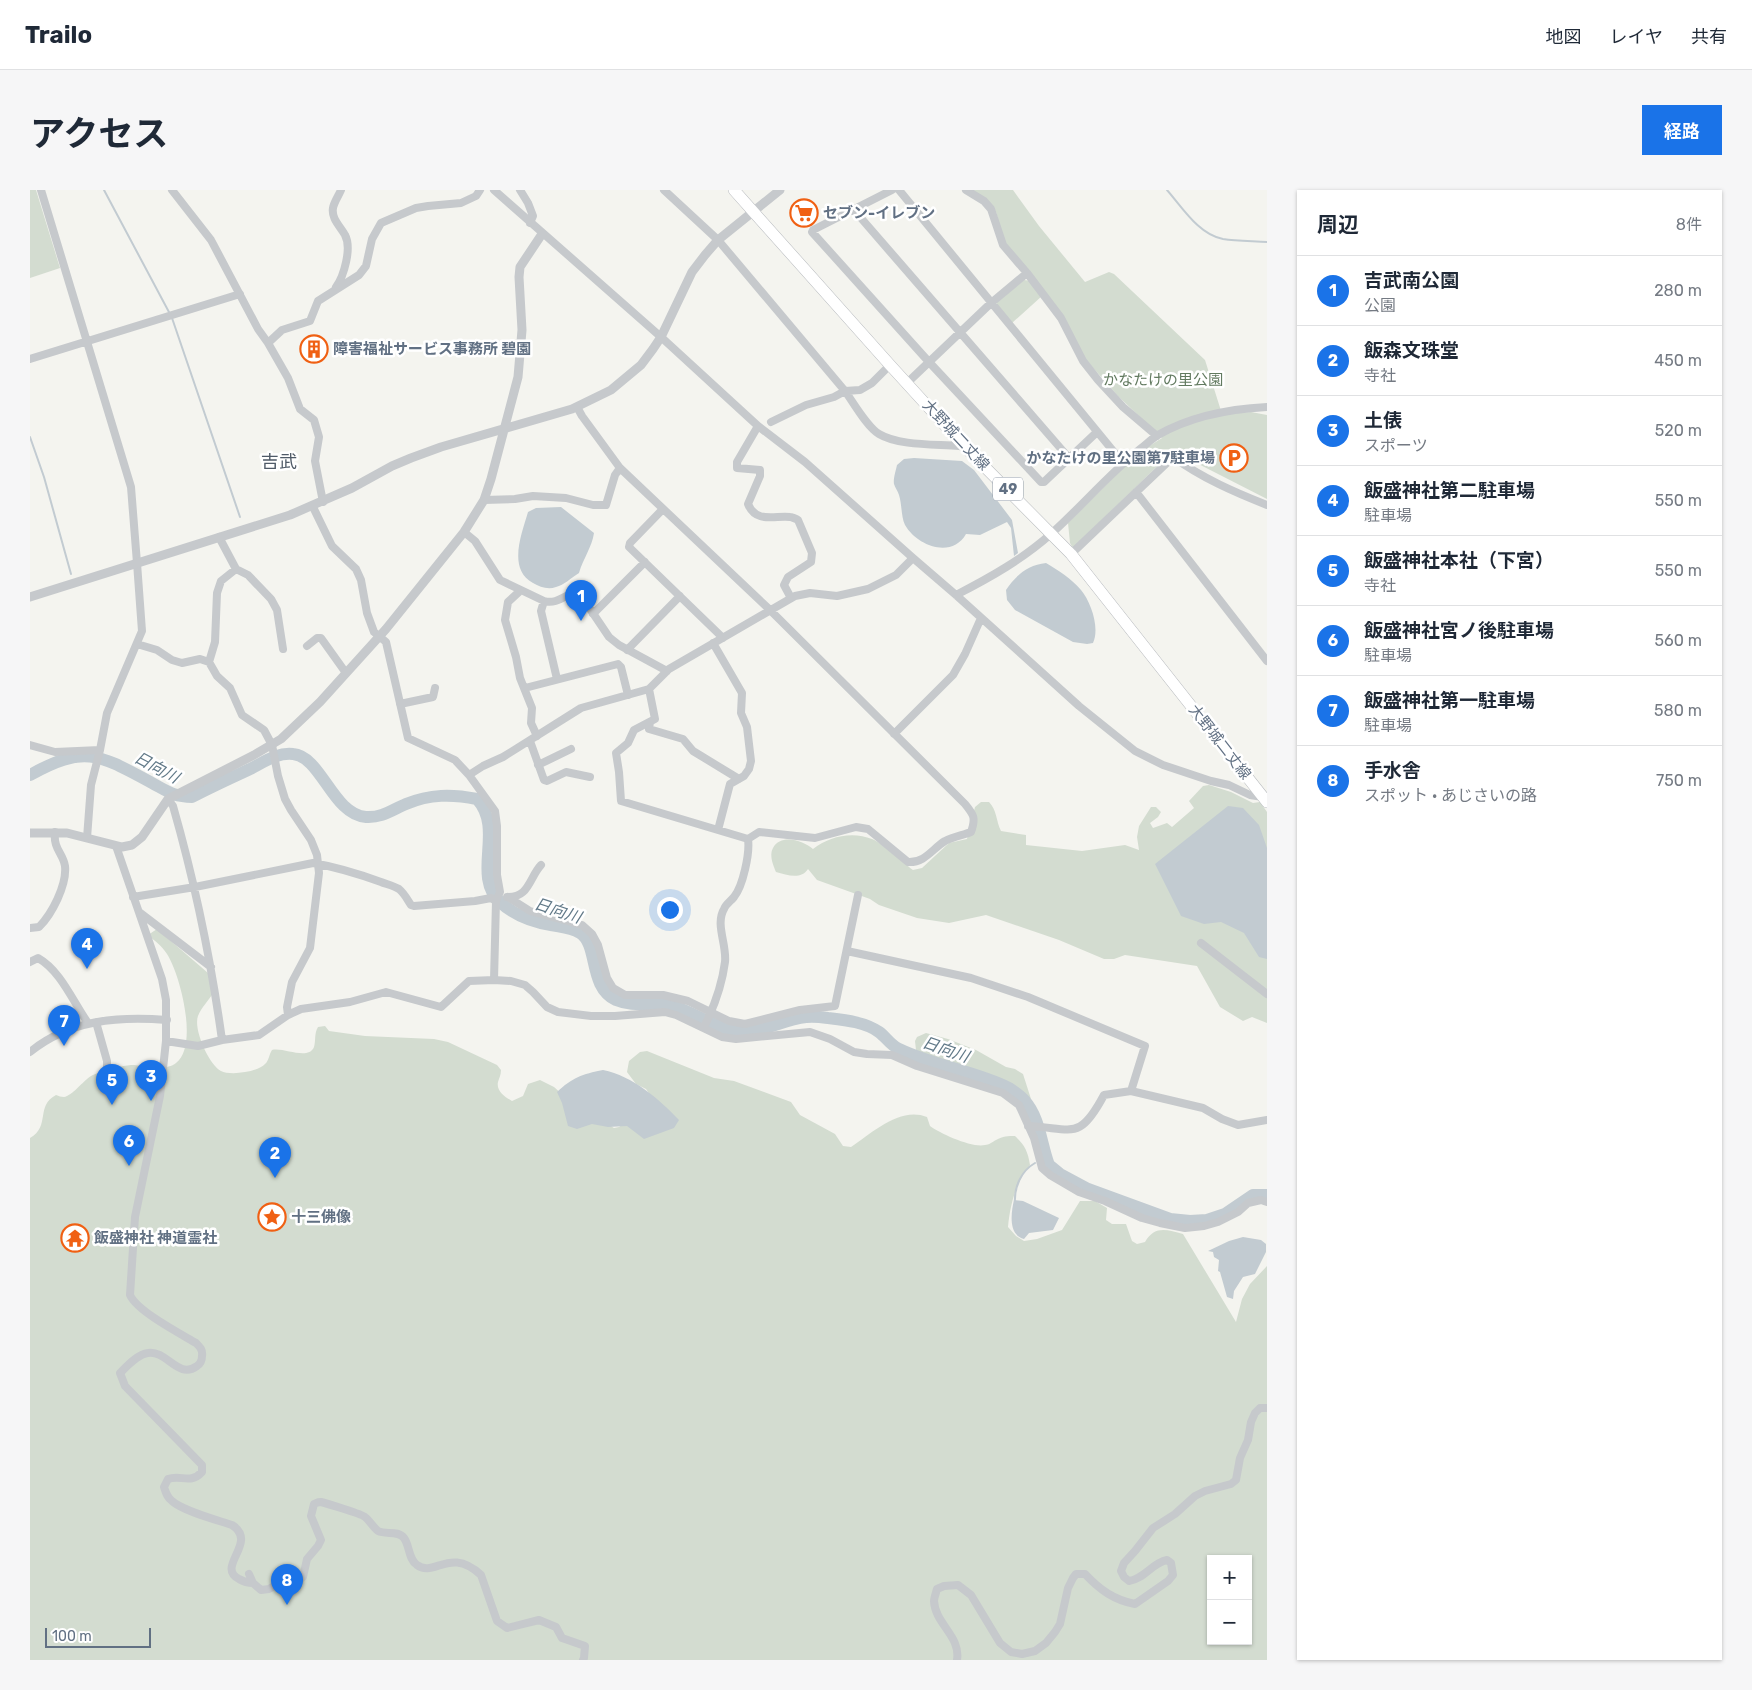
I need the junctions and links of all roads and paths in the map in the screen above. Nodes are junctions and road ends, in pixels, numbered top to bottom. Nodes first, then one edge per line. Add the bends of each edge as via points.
1 (40, 190) edge
2 (172, 190) edge
3 (341, 190) edge
4 (480, 190) edge
5 (494, 190) edge
6 (520, 190) edge
7 (664, 190) edge
8 (734, 190) edge
9 (780, 190) edge
10 (892, 190) edge
11 (899, 190) edge
12 (966, 190) edge
13 (854, 210) junction
14 (753, 212) junction
15 (530, 223) junction
16 (542, 234) junction
17 (718, 240) junction
18 (1027, 273) junction
19 (334, 290) junction
20 (240, 294) junction
21 (991, 303) junction
22 (960, 333) junction
23 (661, 337) junction
24 (88, 340) junction
25 (268, 343) junction
26 (30, 358) edge
27 (929, 362) junction
28 (890, 365) junction
29 (907, 383) junction
30 (845, 391) junction
31 (577, 407) junction
32 (1264, 409) edge
33 (771, 422) dead end
34 (758, 426) junction
35 (504, 429) junction
36 (1097, 432) junction
37 (1157, 436) junction
38 (962, 444) junction
39 (1069, 458) junction
40 (1123, 463) junction
41 (620, 468) junction
42 (1136, 492) junction
43 (484, 500) junction
44 (322, 502) junction
45 (1267, 505) edge
46 (312, 507) junction
47 (663, 509) junction
48 (464, 532) junction
49 (1052, 533) junction
50 (219, 537) junction
51 (1071, 554) junction
52 (913, 558) junction
53 (645, 562) junction
54 (137, 563) junction
55 (236, 569) junction
56 (521, 590) junction
57 (956, 594) junction
58 (680, 596) junction
59 (30, 597) edge
60 (791, 598) junction
61 (544, 601) junction
62 (770, 610) junction
63 (593, 614) junction
64 (982, 618) junction
65 (379, 636) junction
66 (723, 638) junction
67 (713, 643) junction
68 (137, 644) junction
69 (307, 646) dead end
70 (283, 649) dead end
71 (627, 650) junction
72 (1267, 661) edge
73 (209, 662) junction
74 (667, 670) junction
75 (346, 673) junction
76 (557, 679) junction
77 (435, 688) dead end
78 (525, 688) junction
79 (648, 689) junction
80 (628, 695) junction
81 (400, 704) junction
82 (650, 722) junction
83 (894, 734) junction
84 (533, 738) junction
85 (30, 745) edge
86 (273, 748) junction
87 (571, 749) dead end
88 (100, 750) junction
89 (538, 765) junction
90 (469, 775) junction
91 (590, 777) dead end
92 (739, 779) junction
93 (169, 798) junction
94 (1265, 799) edge
95 (718, 830) junction
96 (55, 832) junction
97 (30, 833) edge
98 (87, 838) junction
99 (748, 839) junction
100 (116, 846) junction
101 (318, 864) junction
102 (542, 865) dead end
103 (195, 887) junction
104 (500, 892) junction
105 (858, 895) dead end
106 (133, 897) junction
107 (508, 897) junction
108 (496, 901) junction
109 (137, 911) junction
110 (30, 928) edge
111 (1201, 943) dead end
112 (847, 951) junction
113 (30, 962) edge
114 (211, 966) junction
115 (494, 980) junction
116 (1267, 994) edge
117 (712, 1011) junction
118 (288, 1015) junction
119 (167, 1020) junction
120 (92, 1022) junction
121 (704, 1027) junction
122 (222, 1040) junction
123 (166, 1041) junction
124 (30, 1052) edge
125 (107, 1067) dead end
126 (1131, 1091) junction
127 (1267, 1120) edge
128 (1028, 1126) junction
129 (1267, 1202) edge
130 (1267, 1408) edge
131 (249, 1574) dead end
132 (254, 1583) junction
133 (582, 1660) edge
134 (957, 1660) edge

1 - 24 street
2 - 20 street via 211,240
3 - 19 street via 332,208 334,220 346,237 348,250 340,281
4 - 19 street via 476,196 462,203 416,208 381,223 372,239 366,266 359,275
5 - 15 street
6 - 15 street via 533,216
7 - 17 street
8 - 14 main road, 大野城二丈線 / 49
9 - 14 street
10 - 13 street
11 - 21 street
12 - 18 street via 991,209 1002,245
13 - 22 street
13 - 27 street via 812,232
14 - 17 street
14 - 28 main road, 大野城二丈線 / 49
15 - 16 street
16 - 23 street
16 - 35 street via 520,267 520,359
17 - 23 street via 692,272
17 - 30 street
18 - 21 street
18 - 37 street via 1061,318 1083,361 1098,380
19 - 25 street via 318,300 310,321 282,330
20 - 24 street
20 - 25 street
21 - 22 street
21 - 36 street
22 - 27 street
22 - 39 street
23 - 31 street via 626,379
23 - 34 street
24 - 26 street
24 - 54 street via 132,487
25 - 44 street via 300,408 314,420 319,437 315,461
27 - 29 street
27 - 39 street via 1041,482
28 - 29 main road, 大野城二丈線 / 49
28 - 30 street via 860,390
29 - 38 main road, 大野城二丈線 / 49
30 - 33 street via 834,398 793,410
30 - 38 street via 877,433 896,440
31 - 35 street
31 - 41 street
32 - 37 street via 1223,411
34 - 52 street via 806,462
34 - 60 street via 737,462 737,468 760,470 748,504 750,510 770,518 790,516 798,520 812,553 810,562 788,577 784,585
35 - 43 street
35 - 44 street via 411,458
36 - 39 street
36 - 40 street
37 - 40 street
38 - 49 main road, 大野城二丈線 / 49
40 - 49 street
41 - 43 street via 606,505 533,496
41 - 47 street
42 - 45 street via 1173,457 1207,479
42 - 51 street
42 - 72 street
43 - 48 street
44 - 46 street
46 - 50 street
46 - 65 street via 332,546 356,569 369,619
47 - 53 street via 630,544 629,547
47 - 62 street
48 - 56 street via 475,541 500,580
48 - 65 street
49 - 51 main road, 大野城二丈線 / 49
49 - 57 street via 1019,560
50 - 54 street
50 - 55 street
51 - 94 main road, 大野城二丈線 / 49
52 - 57 street
52 - 60 street via 896,575 868,589 836,596 810,593
53 - 58 street
53 - 63 street
54 - 59 street
54 - 68 street via 142,632
55 - 70 street via 248,575 272,599 277,610
55 - 73 street via 221,581 217,593 215,642
56 - 61 street
56 - 78 street via 508,602 505,620
57 - 64 street
58 - 66 street
58 - 71 street
60 - 62 street
61 - 63 street via 555,602 578,591
61 - 76 street via 541,611
62 - 66 street
62 - 83 street
63 - 71 street via 609,637
64 - 83 street via 953,676
64 - 94 street via 1134,751 1158,763
65 - 75 street
65 - 81 street via 386,642
66 - 67 street
67 - 74 street
67 - 92 street via 742,693 741,713 747,727 751,762
68 - 73 street via 182,663 200,659
68 - 88 street via 107,713
69 - 75 street via 320,638
71 - 74 street
73 - 86 street via 217,676 230,688 242,715 264,730
74 - 79 street
75 - 86 street
76 - 78 street
76 - 80 street via 618,664
77 - 81 street via 433,697
78 - 84 street via 532,708
79 - 80 street
79 - 82 street via 655,719
80 - 84 street via 581,708
81 - 90 street via 408,738 455,760
82 - 92 street via 649,729 683,739 693,750
82 - 95 street via 634,730 628,743 616,752 621,801
83 - 99 street via 972,813 972,832 946,841 914,862 908,862 868,829 856,827 815,838 759,832
84 - 89 street
84 - 90 street
85 - 88 street via 55,752
86 - 93 street
86 - 101 street via 285,799 311,840
87 - 89 street
88 - 98 street via 91,785
89 - 91 street via 547,781 566,772
90 - 104 street via 495,811
92 - 95 street via 730,784
93 - 100 street via 142,837 132,845
93 - 103 street
95 - 99 street
96 - 97 street
96 - 98 street
96 - 110 street via 54,841 65,864 64,878 48,918 40,927
98 - 100 street
99 - 117 street via 750,848 745,870 721,919 725,960
100 - 106 street
101 - 103 street
101 - 108 street via 330,865 398,889 414,906 490,898
101 - 118 street via 310,948 292,982
102 - 107 street via 524,893
103 - 106 street
103 - 114 street
104 - 107 street
104 - 108 street
105 - 112 street
106 - 109 street
107 - 117 street via 530,911 582,925 598,945 613,988 625,995 663,994
108 - 115 street
109 - 114 street
109 - 119 street via 162,979
111 - 116 street
112 - 117 street via 835,1006 800,1010 745,1024 729,1021
112 - 126 street via 971,978 1028,997 1145,1046
113 - 120 street via 38,958 46,964
114 - 122 street
115 - 118 street via 469,981 440,1007 386,992 350,1002 301,1009
115 - 121 street via 511,980 525,985 547,1007 558,1012 591,1016 665,1012
117 - 121 street
118 - 122 street via 259,1035
119 - 120 street
119 - 123 street
120 - 124 street via 50,1038
120 - 125 street
121 - 128 street via 722,1037 736,1039 810,1032 854,1052 892,1055 1003,1093 1019,1105
122 - 123 street via 198,1046
123 - 132 street via 160,1096 135,1217 130,1295 145,1311 196,1343 203,1358 200,1364 184,1370 162,1355 146,1353 126,1367 120,1378 124,1386 202,1465 202,1472 197,1477 168,1479 164,1487 167,1496 183,1507 238,1529 241,1545 231,1569 235,1577
126 - 127 street via 1203,1108 1238,1125
126 - 128 street via 1104,1095 1089,1120 1076,1129
128 - 129 street via 1042,1168 1050,1175 1079,1192 1142,1218 1185,1228 1204,1226 1238,1212 1248,1203
130 - 134 street via 1260,1408 1251,1422 1236,1480 1195,1496 1153,1528 1124,1563 1122,1571 1129,1581 1137,1580 1167,1560 1173,1570 1168,1581 1135,1604 1110,1596 1084,1574 1076,1574 1068,1588 1060,1624 1055,1632 1035,1651 1022,1654 1011,1652 1000,1643 972,1596 958,1585 944,1586 937,1589 934,1600 938,1614 957,1646
131 - 132 street
132 - 133 street via 261,1590 304,1577 307,1559 320,1540 311,1509 314,1504 322,1502 360,1514 378,1530 401,1535 413,1562 420,1567 431,1568 452,1561 468,1565 481,1575 496,1621 507,1628 539,1620 556,1627 562,1638 585,1646

